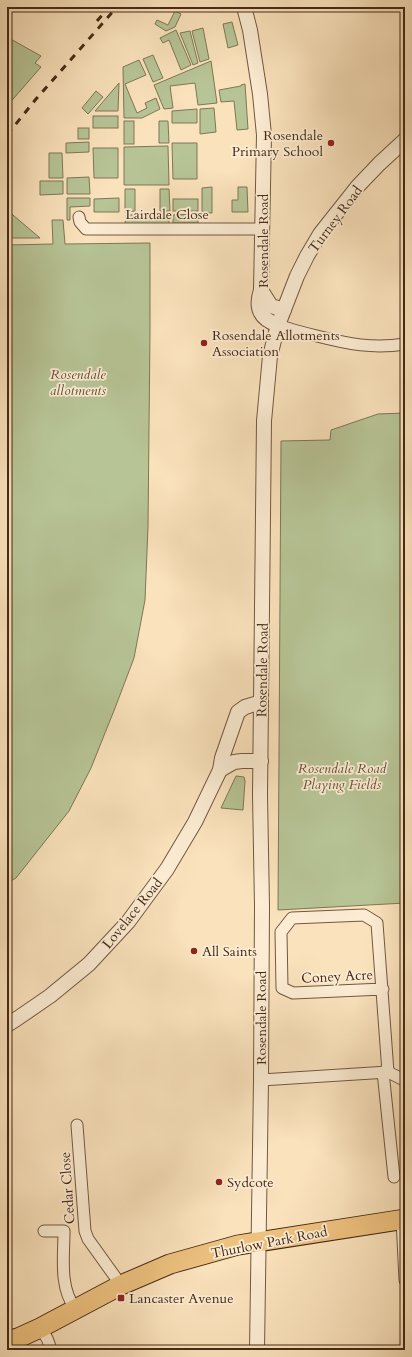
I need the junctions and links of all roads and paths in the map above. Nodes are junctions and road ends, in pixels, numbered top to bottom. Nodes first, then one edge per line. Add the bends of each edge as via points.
1 (244, 7) edge
2 (405, 140) edge
3 (79, 217) dead end
4 (263, 228) junction
5 (261, 290) junction
6 (284, 310) junction
7 (278, 325) junction
8 (405, 344) edge
9 (261, 702) junction
10 (261, 761) junction
11 (220, 770) junction
12 (383, 989) junction
13 (7, 1024) edge
14 (385, 1072) junction
15 (405, 1078) edge
16 (261, 1080) junction
17 (77, 1126) dead end
18 (394, 1177) dead end
19 (404, 1219) edge
20 (44, 1232) dead end
21 (258, 1242) junction
22 (405, 1280) edge
23 (121, 1285) junction
24 (75, 1308) junction
25 (40, 1328) junction
26 (7, 1340) edge
27 (50, 1350) edge
28 (257, 1350) edge

1 - 4 street, Rosendale Road via 260,94 264,135
2 - 6 street, Turney Road via 358,186 332,217 302,266
3 - 4 street, Lairdale Close via 86,229
4 - 5 street, Rosendale Road
5 - 6 street, Rosendale Road via 271,306
5 - 7 street via 258,298 262,315
6 - 7 street, Rosendale Road
7 - 8 street via 354,345 371,347
7 - 9 street, Rosendale Road via 270,356 264,421
9 - 10 street, Rosendale Road
9 - 11 street, Lovelace Road via 238,712
10 - 11 street via 234,762
10 - 16 street, Rosendale Road
11 - 13 street, Lovelace Road via 195,822 167,869 128,922 95,958 50,996
12 - 12 street, Coney Acre via 293,993 282,988 281,932 292,918 364,915 377,923
12 - 14 street, Coney Acre
14 - 15 street
14 - 16 street
14 - 18 street, Coney Acre
16 - 21 street, Rosendale Road
17 - 23 street, Cedar Close via 85,1231
19 - 21 highway, Thurlow Park Road
19 - 22 street
20 - 24 street via 64,1231 64,1285
21 - 23 highway, Thurlow Park Road via 170,1264
21 - 28 street, Rosendale Road
23 - 24 highway, Thurlow Park Road
24 - 25 highway, Thurlow Park Road
25 - 26 highway, Thurlow Park Road
25 - 27 street via 50,1344

